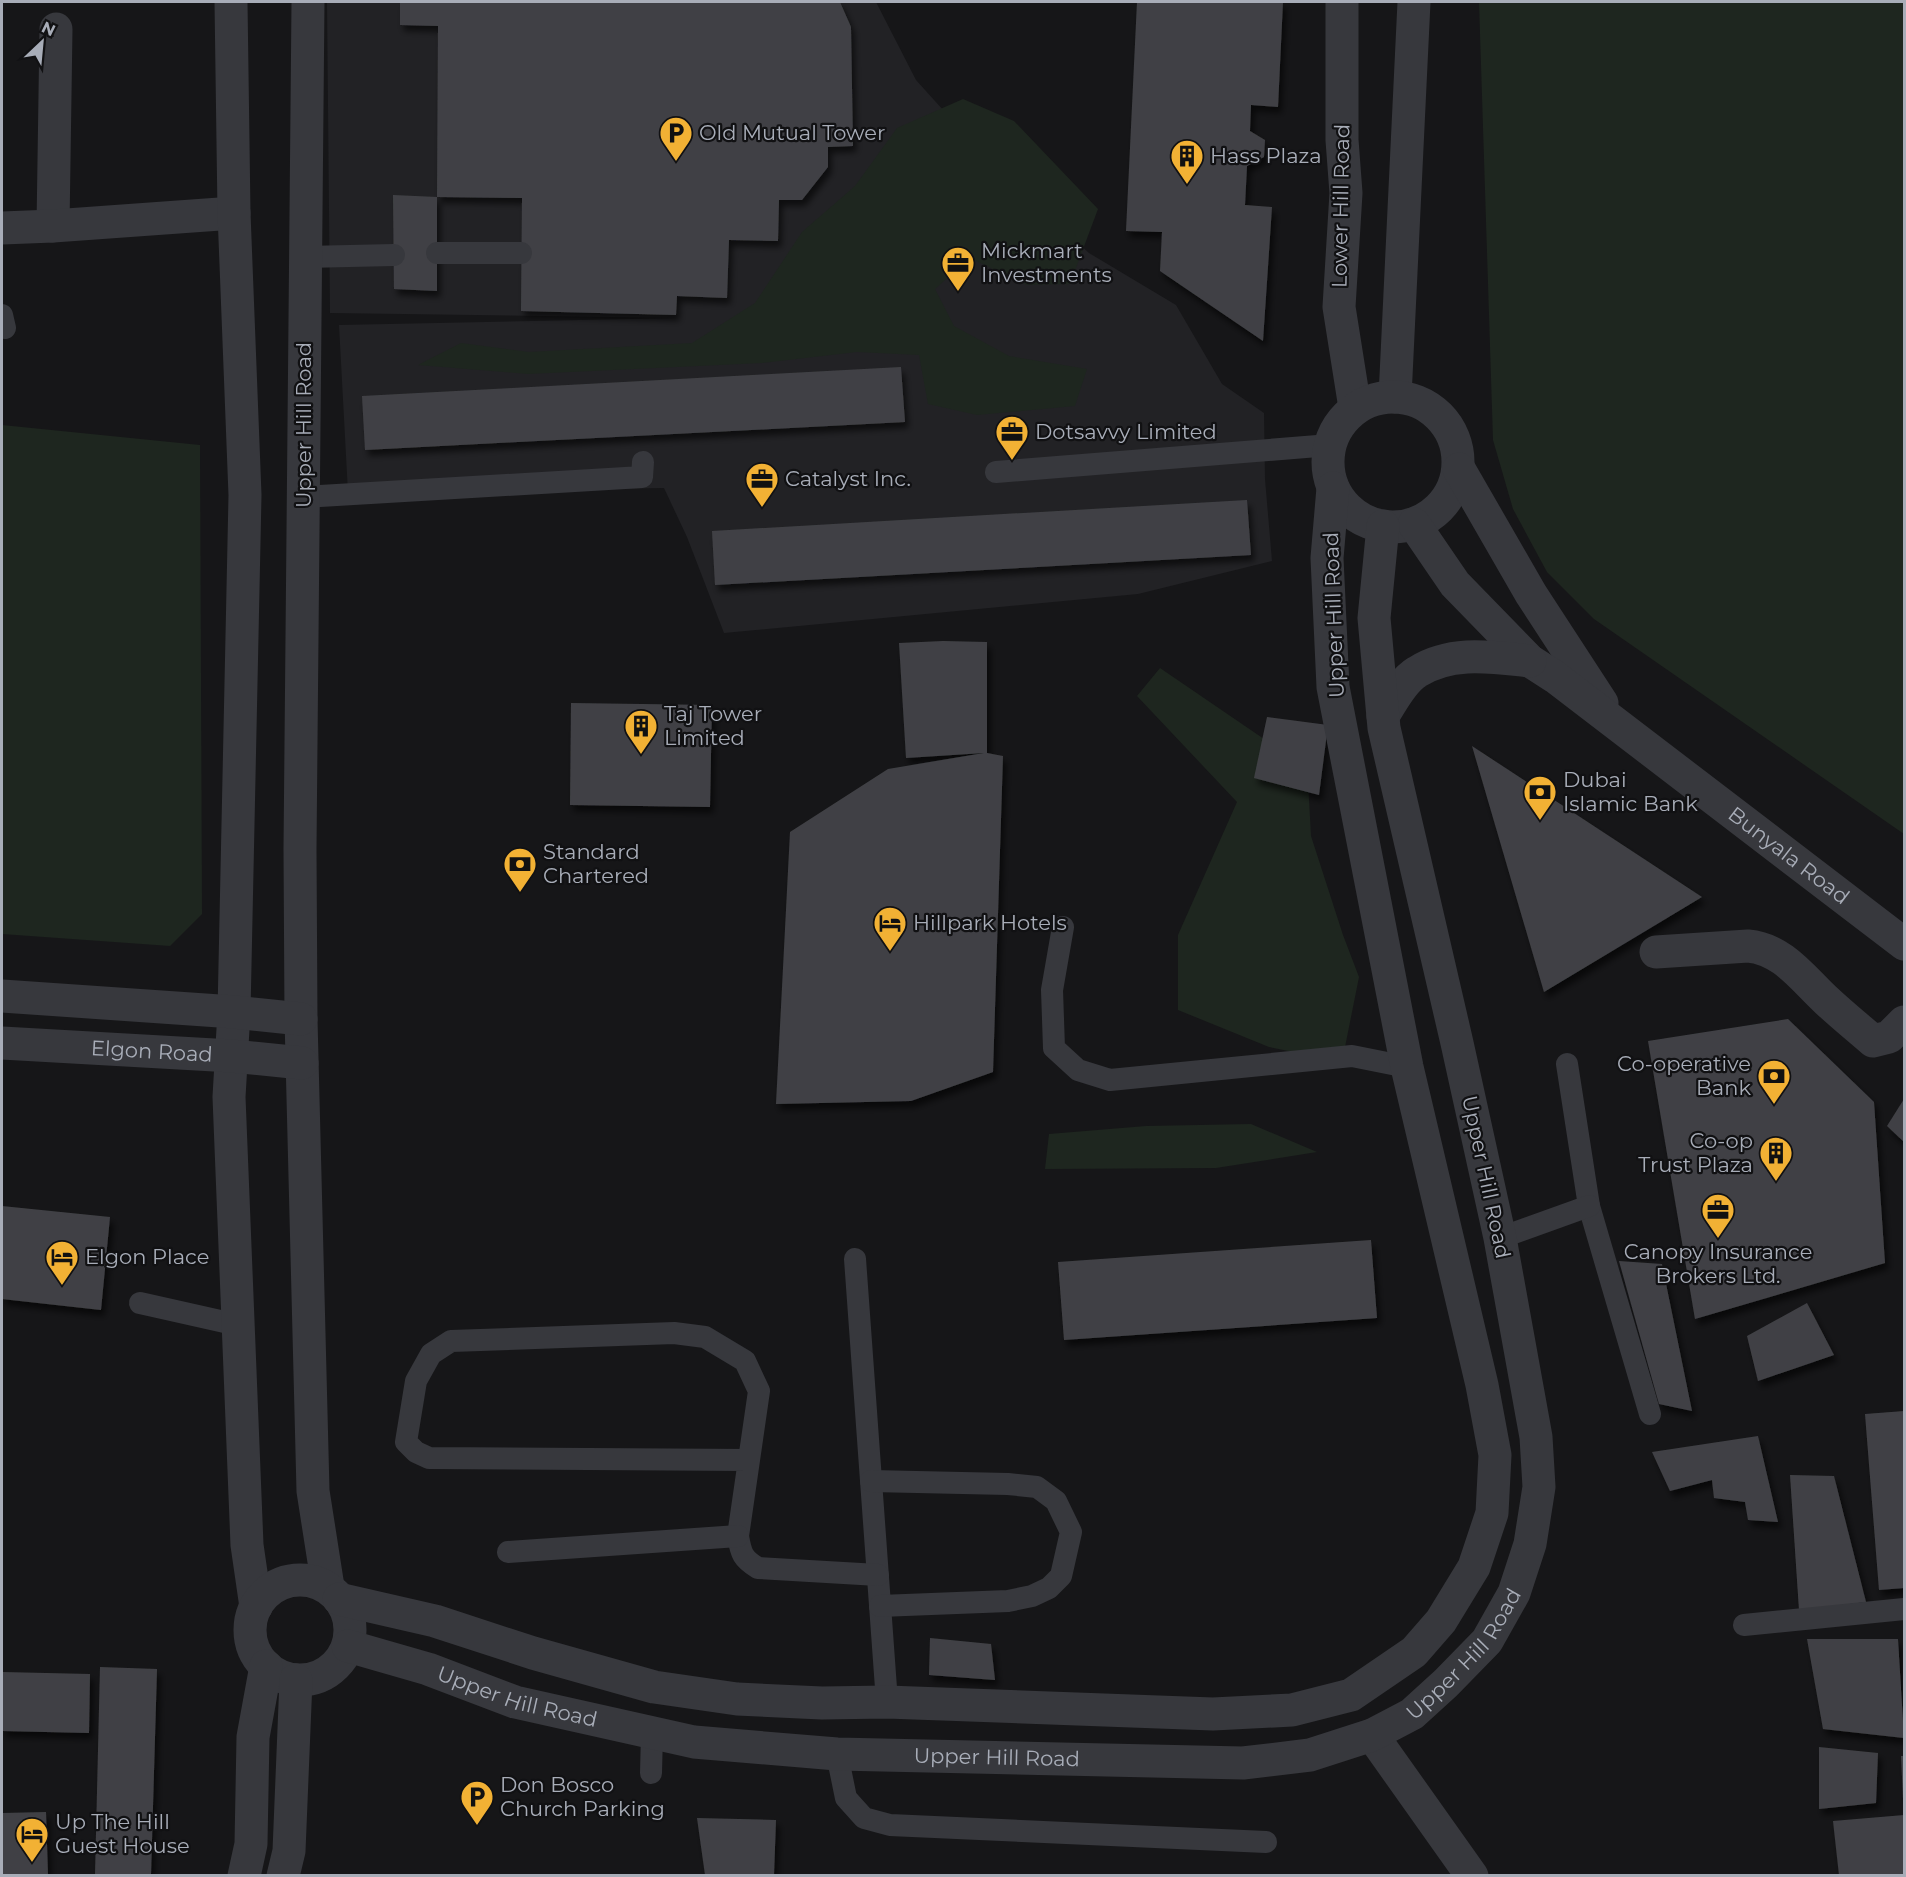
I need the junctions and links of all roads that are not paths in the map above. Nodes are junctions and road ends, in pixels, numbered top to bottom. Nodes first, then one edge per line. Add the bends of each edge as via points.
1 (231, 2) edge
2 (308, 2) edge
3 (1342, 2) edge
4 (1414, 2) edge
5 (56, 29) dead end
6 (234, 213) junction
7 (53, 226) junction
8 (2, 228) edge
9 (437, 253) dead end
10 (521, 253) dead end
11 (394, 255) dead end
12 (305, 257) junction
13 (1395, 397) junction
14 (1355, 408) junction
15 (1330, 445) junction
16 (643, 462) dead end
17 (1459, 469) junction
18 (996, 472) dead end
19 (1333, 488) junction
20 (303, 497) junction
21 (1399, 525) junction
22 (1530, 661) junction
23 (1383, 716) junction
24 (1614, 723) junction
25 (1063, 927) dead end
26 (1905, 944) edge
27 (1656, 952) dead end
28 (2, 996) edge
29 (234, 1012) junction
30 (301, 1019) junction
31 (1905, 1022) edge
32 (2, 1043) edge
33 (232, 1056) junction
34 (302, 1063) junction
35 (1567, 1064) dead end
36 (1407, 1067) junction
37 (1589, 1206) junction
38 (1500, 1238) junction
39 (855, 1259) dead end
40 (140, 1303) dead end
41 (238, 1325) junction
42 (1650, 1414) dead end
43 (749, 1460) junction
44 (871, 1481) junction
45 (738, 1536) junction
46 (508, 1552) dead end
47 (878, 1575) junction
48 (333, 1593) junction
49 (880, 1606) junction
50 (256, 1607) junction
51 (1905, 1609) edge
52 (1744, 1625) dead end
53 (348, 1646) junction
54 (266, 1666) junction
55 (296, 1680) junction
56 (887, 1702) junction
57 (652, 1733) junction
58 (1372, 1735) junction
59 (837, 1754) junction
60 (651, 1773) dead end
61 (1266, 1842) dead end
62 (244, 1875) edge
63 (283, 1875) edge
64 (1472, 1875) edge

1 - 6 street
2 - 12 street, Upper Hill Road
3 - 14 street, Lower Hill Road via 1346,193 1339,307
4 - 13 street
5 - 7 street
6 - 7 street
6 - 29 street via 245,495
7 - 8 street
9 - 10 lane
11 - 12 lane
12 - 20 street, Upper Hill Road
13 - 14 street
13 - 17 street via 1417,401 1435,412 1449,428 1457,448
14 - 15 street via 1339,424
15 - 18 lane
15 - 19 street via 1328,466
16 - 20 lane via 642,477
17 - 21 street via 1454,487 1431,516
17 - 24 street, Bunyala Road via 1531,594
19 - 21 street via 1345,506 1362,519
19 - 36 street, Upper Hill Road via 1327,558 1333,687
20 - 30 street, Upper Hill Road
21 - 22 street, Bunyala Road
21 - 23 street, Upper Hill Road via 1374,618
22 - 23 street via 1481,656 1447,658 1415,672
22 - 24 street, Bunyala Road
23 - 38 street, Upper Hill Road
24 - 26 street, Bunyala Road
25 - 36 lane via 1052,990 1054,1048 1078,1070 1110,1080 1352,1056
27 - 31 street via 1761,947 1792,966 1874,1041 1888,1037
28 - 29 street, Elgon Road
29 - 30 street, Elgon Road
29 - 33 street
30 - 34 street, Upper Hill Road
32 - 33 street, Elgon Road
33 - 34 street, Elgon Road
33 - 41 street
34 - 48 street, Upper Hill Road via 313,1491
35 - 37 lane
36 - 56 street, Upper Hill Road via 1482,1384 1495,1455 1489,1524 1474,1567 1441,1620 1414,1652 1351,1695 1292,1710 1213,1714
37 - 38 lane
37 - 42 lane
38 - 58 street, Upper Hill Road via 1536,1437 1539,1487 1530,1544 1514,1593 1487,1641 1412,1714
39 - 44 lane
40 - 41 lane
41 - 50 street via 247,1545
43 - 43 lane via 759,1391 746,1361 705,1337 674,1333 452,1341 431,1354 416,1382 406,1442 429,1458
43 - 45 lane
44 - 47 lane
44 - 49 lane via 1037,1487 1056,1502 1071,1532 1060,1576 1049,1588 1032,1596 1008,1601
45 - 46 lane
45 - 47 lane via 746,1561 758,1568
47 - 49 lane
48 - 50 street via 295,1580 265,1594
48 - 53 street via 348,1613
48 - 56 street, Upper Hill Road via 654,1687 737,1699
49 - 56 lane
50 - 54 street via 250,1622 251,1638 256,1654
51 - 52 lane
53 - 55 street via 327,1672
53 - 57 street, Upper Hill Road via 428,1669 515,1702
54 - 55 street
54 - 62 street via 253,1737 251,1844
55 - 63 street via 289,1851
57 - 59 street, Upper Hill Road via 694,1742
57 - 60 lane
58 - 59 street, Upper Hill Road via 1310,1755 1244,1763
58 - 64 street
59 - 61 lane via 846,1798 864,1818 890,1825

